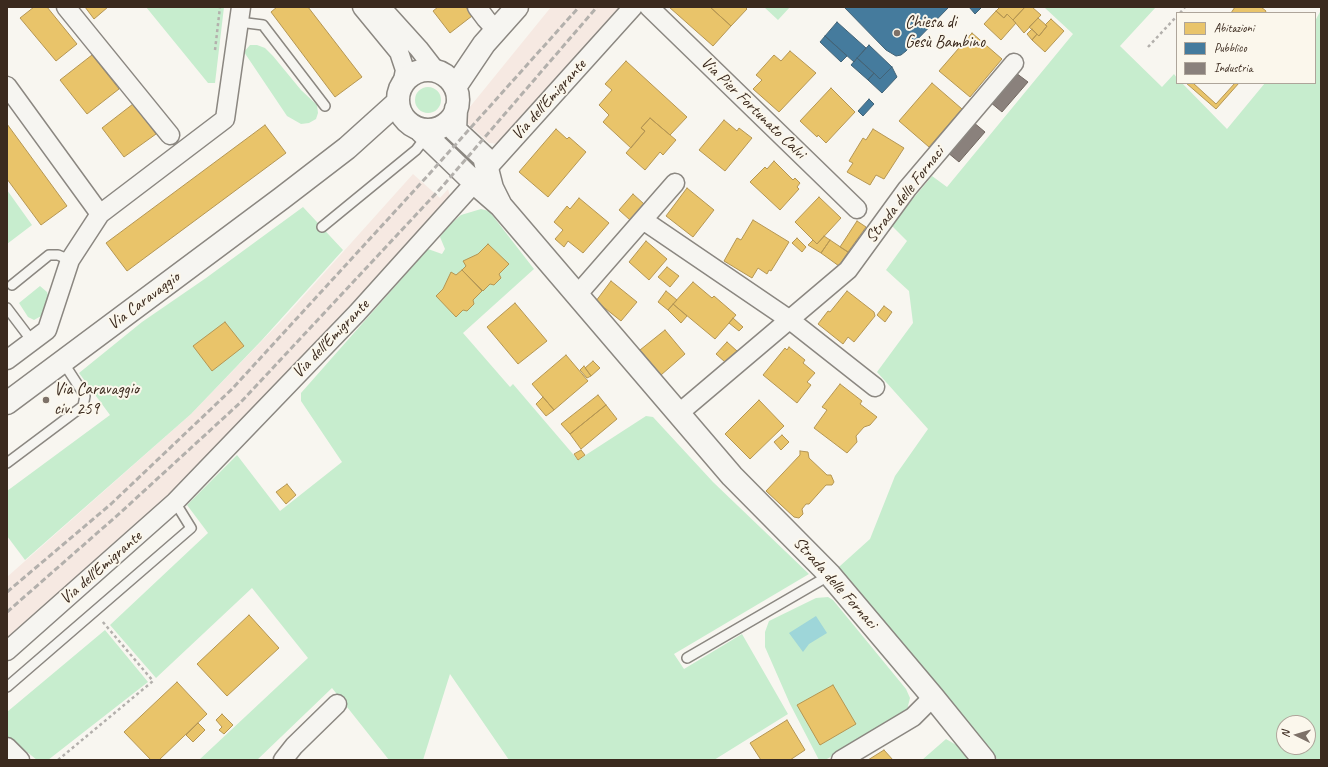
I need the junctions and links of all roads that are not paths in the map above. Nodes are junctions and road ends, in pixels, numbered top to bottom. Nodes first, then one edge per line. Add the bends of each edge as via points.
1 (66, 7) edge
2 (362, 7) edge
3 (381, 7) edge
4 (477, 7) edge
5 (517, 7) edge
6 (633, 7) edge
7 (649, 7) edge
8 (240, 14) edge
9 (490, 37) junction
10 (1014, 63) dead end
11 (444, 77) junction
12 (7, 86) edge
13 (400, 94) junction
14 (325, 106) dead end
15 (456, 109) junction
16 (419, 130) junction
17 (170, 135) dead end
18 (481, 175) junction
19 (675, 183) dead end
20 (282, 198) junction
21 (857, 209) dead end
22 (100, 214) junction
23 (643, 220) junction
24 (322, 228) dead end
25 (70, 260) junction
26 (12, 285) dead end
27 (577, 295) junction
28 (7, 308) edge
29 (790, 320) junction
30 (32, 341) junction
31 (7, 360) edge
32 (63, 362) junction
33 (875, 387) dead end
34 (7, 403) edge
35 (678, 414) junction
36 (7, 463) edge
37 (174, 502) junction
38 (830, 575) junction
39 (7, 651) edge
40 (687, 658) dead end
41 (7, 687) edge
42 (933, 697) junction
43 (337, 704) dead end
44 (7, 747) edge
45 (20, 760) edge
46 (283, 760) edge
47 (841, 760) edge
48 (984, 760) edge

1 - 17 street
2 - 13 street via 399,52 405,70
3 - 11 street
4 - 9 street via 486,20
5 - 9 street
6 - 18 street, Via dell'Emigrante
7 - 21 street, Via Pier Fortunato Calvi
8 - 14 lane via 262,25
8 - 22 street via 226,119
9 - 11 street
10 - 29 street, Strada delle Fornaci via 907,189 848,270
11 - 13 street via 429,70 416,72 410,76
11 - 15 street via 457,94
12 - 22 street
13 - 16 street via 404,119
13 - 20 street, Via Caravaggio via 347,148
15 - 16 street via 452,118 444,125
15 - 18 street, Strada delle Fornaci via 455,130 484,157
16 - 18 street, Strada delle Fornaci
16 - 20 street, Via Caravaggio via 380,135
16 - 24 lane via 416,150
18 - 27 street, Strada delle Fornaci via 501,206
18 - 37 street, Via dell'Emigrante via 357,313
19 - 23 street
20 - 32 street, Via Caravaggio
22 - 25 street
23 - 27 street
23 - 29 street
25 - 26 lane via 58,255 49,255
25 - 30 street via 47,330
27 - 35 street, Strada delle Fornaci
28 - 30 lane
29 - 33 street
29 - 35 street, Strada delle Fornaci
30 - 31 street
32 - 34 street, Via Caravaggio
32 - 36 lane via 85,396 83,406
35 - 38 street, Strada delle Fornaci via 732,476
37 - 39 street, Via dell'Emigrante
37 - 41 lane via 191,528
38 - 40 lane
38 - 42 street, Strada delle Fornaci
42 - 47 street via 913,717
42 - 48 street, Strada delle Fornaci
43 - 46 street
44 - 45 street

